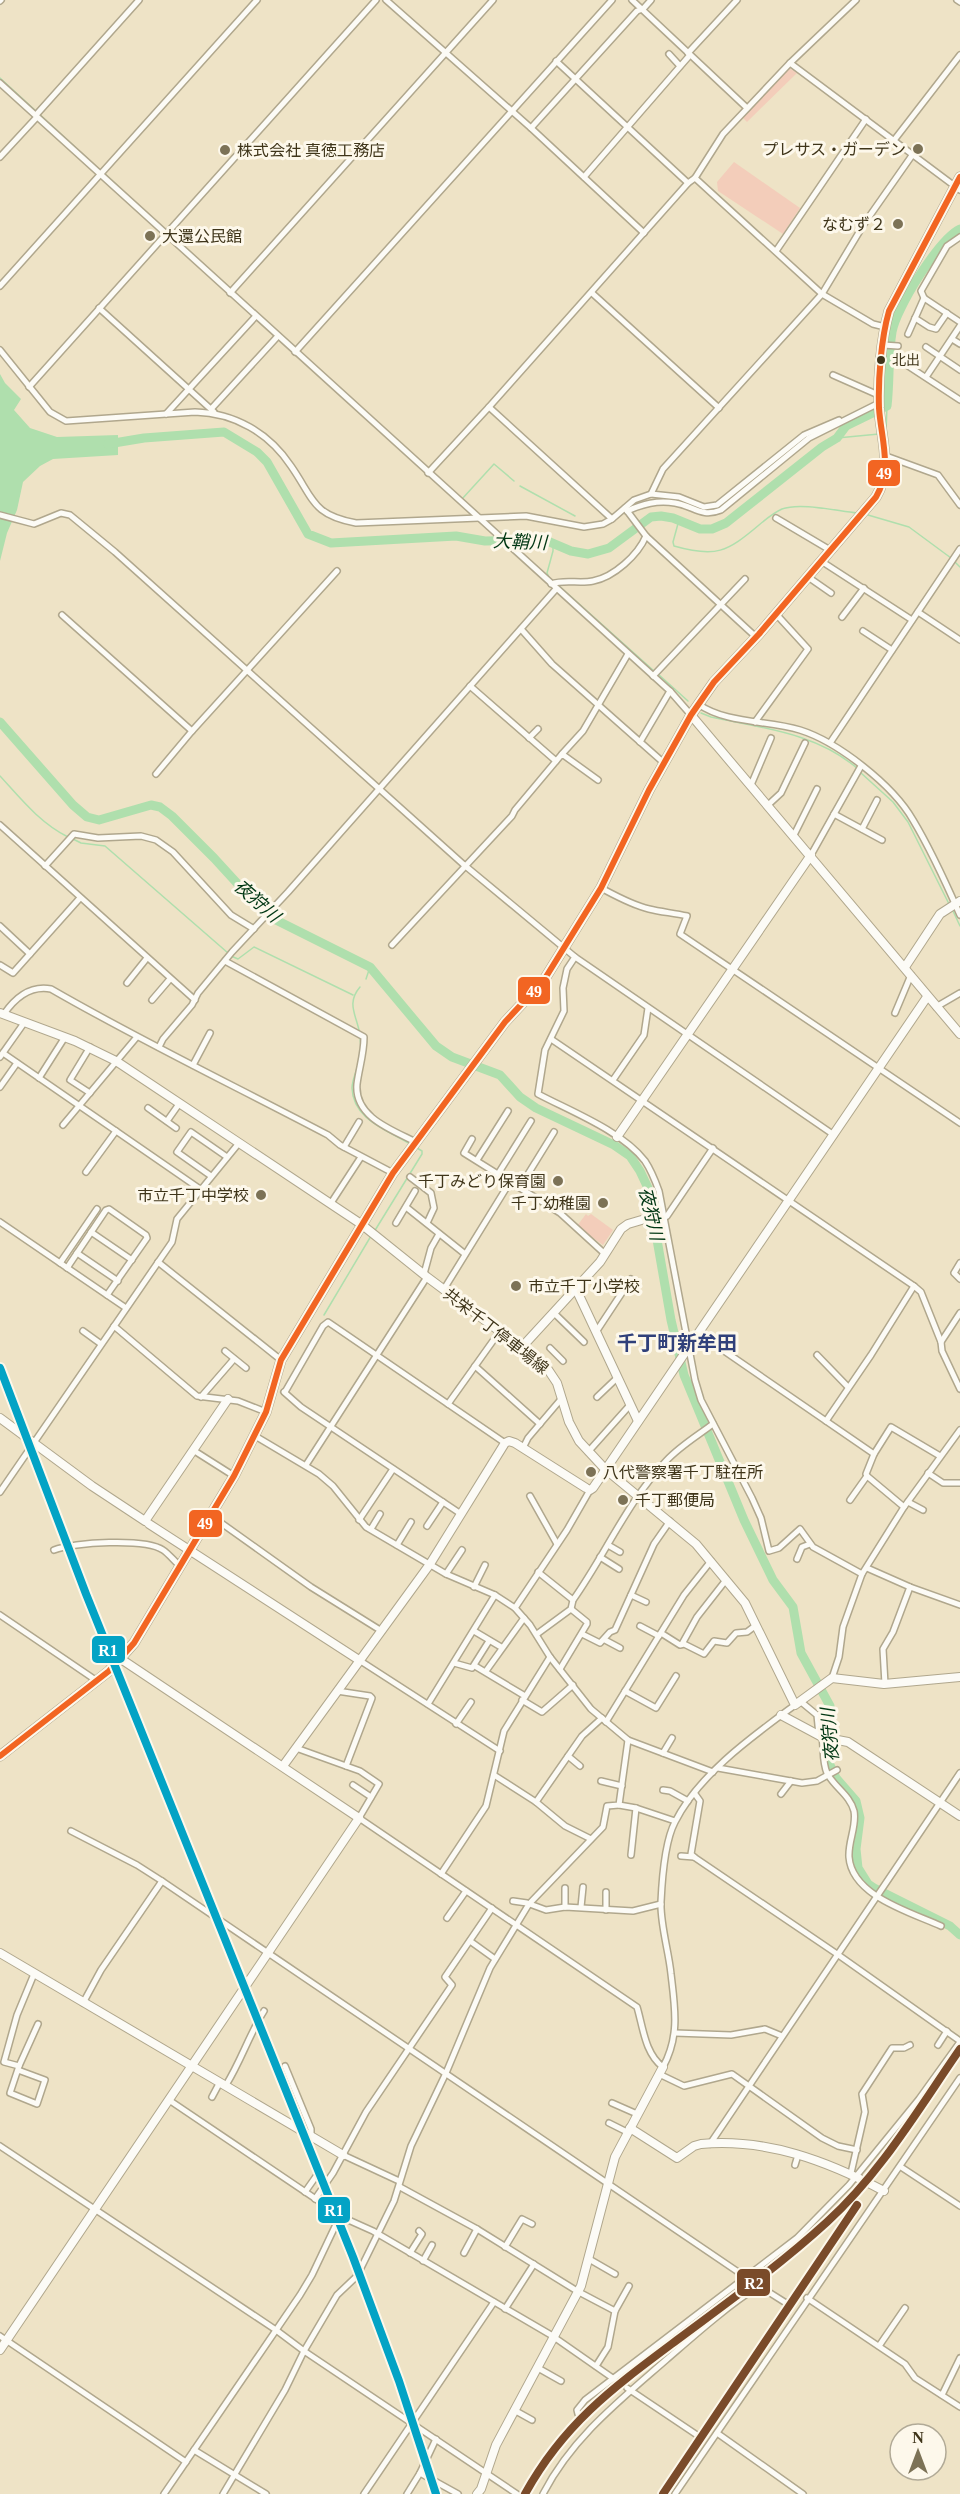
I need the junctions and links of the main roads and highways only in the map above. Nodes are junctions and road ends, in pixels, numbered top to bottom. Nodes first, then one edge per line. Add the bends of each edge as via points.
1 (958, 184) edge
2 (0, 1756) edge

1 - 2 main road via 893,303 885,327 880,404 886,456 882,487 698,704 601,888 544,980 505,1022 393,1173 281,1360 255,1436 150,1618 121,1659

